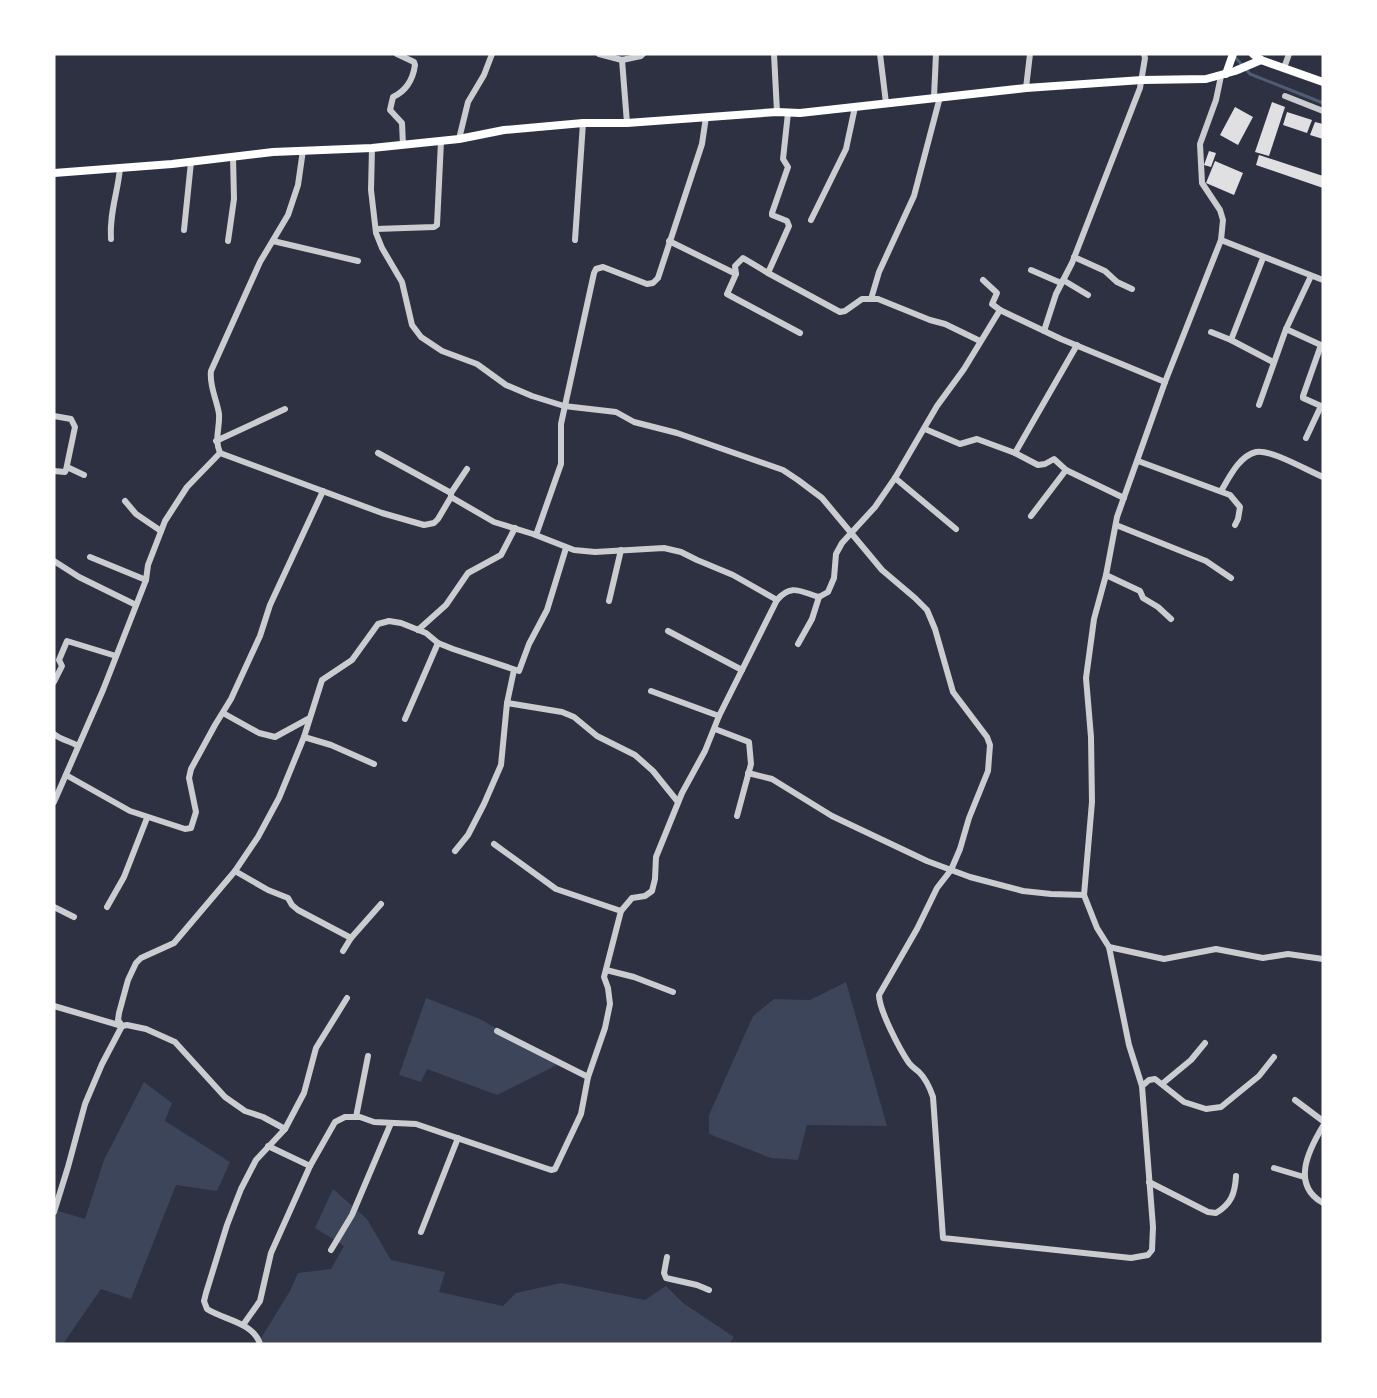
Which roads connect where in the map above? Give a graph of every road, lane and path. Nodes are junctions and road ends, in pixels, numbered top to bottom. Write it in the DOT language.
graph roads {
  1 [pos="397,54"];
  2 [pos="491,54"];
  3 [pos="599,54"];
  4 [pos="643,54"];
  5 [pos="880,54"];
  6 [pos="936,54"];
  7 [pos="1030,54"];
  8 [pos="1144,54"];
  9 [pos="1233,54"];
  10 [pos="1253,54"];
  11 [pos="1289,54"];
  12 [pos="773,57"];
  13 [pos="622,60"];
  14 [pos="1262,60"];
  15 [pos="1232,68"];
  16 [pos="1284,68"];
  17 [pos="1224,75"];
  18 [pos="1142,80"];
  19 [pos="1323,82"];
  20 [pos="1026,88"];
  21 [pos="1285,96"];
  22 [pos="937,97"];
  23 [pos="886,103"];
  24 [pos="855,107"];
  25 [pos="1323,111"];
  26 [pos="777,112"];
  27 [pos="788,113"];
  28 [pos="706,117"];
  29 [pos="583,123"];
  30 [pos="627,123"];
  31 [pos="459,139"];
  32 [pos="441,141"];
  33 [pos="403,145"];
  34 [pos="372,148"];
  35 [pos="303,150"];
  36 [pos="232,157"];
  37 [pos="191,162"];
  38 [pos="120,168"];
  39 [pos="54,173"];
  40 [pos="811,220"];
  41 [pos="376,229"];
  42 [pos="184,230"];
  43 [pos="111,239"];
  44 [pos="575,240"];
  45 [pos="1221,240"];
  46 [pos="228,241"];
  47 [pos="273,241"];
  48 [pos="669,241"];
  49 [pos="1074,257"];
  50 [pos="1263,258"];
  51 [pos="357,261"];
  52 [pos="1031,270"];
  53 [pos="768,273"];
  54 [pos="736,274"];
  55 [pos="1311,276"];
  56 [pos="983,280"];
  57 [pos="1323,280"];
  58 [pos="1062,281"];
  59 [pos="1132,289"];
  60 [pos="1088,295"];
  61 [pos="871,299"];
  62 [pos="1000,310"];
  63 [pos="1286,329"];
  64 [pos="1044,331"];
  65 [pos="1211,332"];
  66 [pos="800,333"];
  67 [pos="1231,340"];
  68 [pos="980,341"];
  69 [pos="1077,345"];
  70 [pos="1322,345"];
  71 [pos="1273,362"];
  72 [pos="1165,382"];
  73 [pos="1259,405"];
  74 [pos="564,406"];
  75 [pos="285,409"];
  76 [pos="54,416"];
  77 [pos="925,429"];
  78 [pos="1306,438"];
  79 [pos="216,441"];
  80 [pos="220,453"];
  81 [pos="378,453"];
  82 [pos="1015,453"];
  83 [pos="1138,461"];
  84 [pos="68,467"];
  85 [pos="467,469"];
  86 [pos="1066,470"];
  87 [pos="54,471"];
  88 [pos="84,475"];
  89 [pos="1323,477"];
  90 [pos="895,478"];
  91 [pos="323,490"];
  92 [pos="1221,491"];
  93 [pos="451,495"];
  94 [pos="1124,498"];
  95 [pos="125,501"];
  96 [pos="1031,516"];
  97 [pos="1116,525"];
  98 [pos="1235,525"];
  99 [pos="514,528"];
  100 [pos="956,529"];
  101 [pos="161,531"];
  102 [pos="850,533"];
  103 [pos="536,535"];
  104 [pos="566,548"];
  105 [pos="621,550"];
  106 [pos="90,557"];
  107 [pos="54,561"];
  108 [pos="1106,575"];
  109 [pos="1231,578"];
  110 [pos="146,580"];
  111 [pos="819,597"];
  112 [pos="777,600"];
  113 [pos="609,601"];
  114 [pos="136,605"];
  115 [pos="1171,620"];
  116 [pos="418,630"];
  117 [pos="668,631"];
  118 [pos="438,643"];
  119 [pos="798,644"];
  120 [pos="116,656"];
  121 [pos="514,670"];
  122 [pos="742,670"];
  123 [pos="54,682"];
  124 [pos="651,691"];
  125 [pos="507,703"];
  126 [pos="223,712"];
  127 [pos="719,716"];
  128 [pos="308,719"];
  129 [pos="405,719"];
  130 [pos="715,729"];
  131 [pos="54,734"];
  132 [pos="304,737"];
  133 [pos="78,746"];
  134 [pos="374,764"];
  135 [pos="748,773"];
  136 [pos="66,775"];
  137 [pos="54,802"];
  138 [pos="678,802"];
  139 [pos="737,816"];
  140 [pos="147,818"];
  141 [pos="494,844"];
  142 [pos="455,850"];
  143 [pos="951,870"];
  144 [pos="235,871"];
  145 [pos="1084,895"];
  146 [pos="381,904"];
  147 [pos="54,907"];
  148 [pos="107,907"];
  149 [pos="621,911"];
  150 [pos="74,916"];
  151 [pos="351,938"];
  152 [pos="1110,947"];
  153 [pos="342,951"];
  154 [pos="1323,959"];
  155 [pos="606,970"];
  156 [pos="673,992"];
  157 [pos="347,998"];
  158 [pos="54,1006"];
  159 [pos="122,1026"];
  160 [pos="498,1031"];
  161 [pos="1205,1043"];
  162 [pos="368,1056"];
  163 [pos="1274,1057"];
  164 [pos="588,1077"];
  165 [pos="1162,1084"];
  166 [pos="1142,1086"];
  167 [pos="1295,1100"];
  168 [pos="356,1117"];
  169 [pos="1323,1121"];
  170 [pos="391,1123"];
  171 [pos="1323,1126"];
  172 [pos="285,1129"];
  173 [pos="458,1138"];
  174 [pos="268,1146"];
  175 [pos="310,1166"];
  176 [pos="1274,1168"];
  177 [pos="1236,1176"];
  178 [pos="1304,1177"];
  179 [pos="1149,1182"];
  180 [pos="1323,1203"];
  181 [pos="54,1212"];
  182 [pos="421,1232"];
  183 [pos="331,1250"];
  184 [pos="667,1257"];
  185 [pos="709,1290"];
  186 [pos="243,1325"];
  187 [pos="260,1344"];
  1 -- 33 [label="street"];
  2 -- 31 [label="street"];
  3 -- 13 [label="street"];
  4 -- 13 [label="street"];
  5 -- 23 [label="street"];
  6 -- 22 [label="street"];
  7 -- 20 [label="street"];
  8 -- 18 [label="street"];
  9 -- 15 [label="main road"];
  10 -- 14 [label="main road"];
  11 -- 16 [label="street"];
  12 -- 26 [label="street"];
  13 -- 30 [label="street"];
  14 -- 15 [label="main road"];
  14 -- 16 [label="main road"];
  15 -- 17 [label="main road"];
  16 -- 19 [label="main road"];
  17 -- 18 [label="main road"];
  17 -- 45 [label="street"];
  18 -- 20 [label="main road"];
  18 -- 49 [label="street"];
  20 -- 22 [label="main road"];
  21 -- 25 [label="street"];
  22 -- 23 [label="main road"];
  22 -- 61 [label="street"];
  23 -- 24 [label="main road"];
  24 -- 27 [label="main road"];
  24 -- 40 [label="street"];
  26 -- 27 [label="main road"];
  26 -- 28 [label="main road"];
  27 -- 53 [label="street"];
  28 -- 30 [label="main road"];
  28 -- 48 [label="street"];
  29 -- 30 [label="main road"];
  29 -- 31 [label="main road"];
  29 -- 44 [label="street"];
  31 -- 32 [label="main road"];
  32 -- 33 [label="main road"];
  32 -- 41 [label="street"];
  33 -- 34 [label="main road"];
  34 -- 35 [label="main road"];
  34 -- 41 [label="street"];
  35 -- 36 [label="main road"];
  35 -- 47 [label="street"];
  36 -- 37 [label="main road"];
  36 -- 46 [label="street"];
  37 -- 38 [label="main road"];
  37 -- 42 [label="street"];
  38 -- 39 [label="main road"];
  38 -- 43 [label="street"];
  41 -- 74 [label="street"];
  45 -- 50 [label="street"];
  45 -- 72 [label="street"];
  47 -- 51 [label="street"];
  47 -- 79 [label="street"];
  48 -- 54 [label="street"];
  48 -- 74 [label="street"];
  49 -- 58 [label="street"];
  49 -- 59 [label="street"];
  50 -- 55 [label="street"];
  50 -- 67 [label="street"];
  52 -- 58 [label="street"];
  53 -- 54 [label="street"];
  53 -- 61 [label="street"];
  54 -- 66 [label="street"];
  55 -- 57 [label="street"];
  55 -- 63 [label="street"];
  56 -- 62 [label="street"];
  58 -- 60 [label="street"];
  58 -- 64 [label="street"];
  61 -- 68 [label="street"];
  62 -- 64 [label="street"];
  62 -- 68 [label="street"];
  63 -- 70 [label="street"];
  63 -- 71 [label="street"];
  64 -- 69 [label="street"];
  65 -- 67 [label="street"];
  67 -- 71 [label="street"];
  68 -- 77 [label="street"];
  69 -- 72 [label="street"];
  69 -- 82 [label="street"];
  70 -- 78 [label="street"];
  71 -- 73 [label="street"];
  72 -- 83 [label="street"];
  74 -- 102 [label="street"];
  74 -- 103 [label="street"];
  75 -- 79 [label="street"];
  76 -- 84 [label="street"];
  77 -- 82 [label="street"];
  77 -- 90 [label="street"];
  79 -- 80 [label="street"];
  80 -- 91 [label="street"];
  80 -- 101 [label="street"];
  81 -- 93 [label="street"];
  82 -- 86 [label="street"];
  83 -- 92 [label="street"];
  83 -- 94 [label="street"];
  84 -- 87 [label="street"];
  84 -- 88 [label="street"];
  85 -- 93 [label="street"];
  86 -- 94 [label="street"];
  86 -- 96 [label="street"];
  89 -- 92 [label="street"];
  90 -- 100 [label="street"];
  90 -- 102 [label="street"];
  91 -- 93 [label="street"];
  91 -- 126 [label="street"];
  92 -- 98 [label="street"];
  93 -- 99 [label="street"];
  94 -- 97 [label="street"];
  95 -- 101 [label="street"];
  97 -- 108 [label="street"];
  97 -- 109 [label="street"];
  99 -- 103 [label="street"];
  99 -- 116 [label="street"];
  101 -- 110 [label="street"];
  102 -- 111 [label="street"];
  102 -- 143 [label="street"];
  103 -- 104 [label="street"];
  104 -- 105 [label="street"];
  104 -- 121 [label="street"];
  105 -- 112 [label="street"];
  105 -- 113 [label="street"];
  106 -- 110 [label="street"];
  107 -- 114 [label="street"];
  108 -- 115 [label="street"];
  108 -- 145 [label="street"];
  110 -- 114 [label="street"];
  111 -- 112 [label="street"];
  111 -- 119 [label="street"];
  112 -- 122 [label="street"];
  114 -- 120 [label="street"];
  116 -- 118 [label="street"];
  116 -- 128 [label="street"];
  117 -- 122 [label="street"];
  118 -- 121 [label="street"];
  118 -- 129 [label="street"];
  120 -- 123 [label="street"];
  120 -- 133 [label="street"];
  121 -- 125 [label="street"];
  122 -- 127 [label="street"];
  124 -- 127 [label="street"];
  125 -- 138 [label="street"];
  125 -- 142 [label="street"];
  126 -- 128 [label="street"];
  126 -- 140 [label="street"];
  127 -- 130 [label="street"];
  128 -- 132 [label="street"];
  130 -- 135 [label="street"];
  130 -- 138 [label="street"];
  131 -- 133 [label="street"];
  132 -- 134 [label="street"];
  132 -- 144 [label="street"];
  133 -- 136 [label="street"];
  135 -- 139 [label="street"];
  135 -- 143 [label="street"];
  136 -- 137 [label="street"];
  136 -- 140 [label="street"];
  138 -- 149 [label="street"];
  140 -- 148 [label="street"];
  141 -- 149 [label="street"];
  143 -- 145 [label="street"];
  143 -- 179 [label="street"];
  144 -- 151 [label="street"];
  144 -- 159 [label="street"];
  145 -- 152 [label="street"];
  146 -- 151 [label="street"];
  147 -- 150 [label="street"];
  149 -- 155 [label="street"];
  151 -- 153 [label="street"];
  152 -- 154 [label="street"];
  152 -- 166 [label="street"];
  155 -- 156 [label="street"];
  155 -- 164 [label="street"];
  157 -- 172 [label="street"];
  158 -- 159 [label="street"];
  159 -- 172 [label="street"];
  159 -- 181 [label="street"];
  160 -- 164 [label="street"];
  161 -- 165 [label="street"];
  162 -- 168 [label="street"];
  163 -- 165 [label="street"];
  164 -- 173 [label="street"];
  165 -- 166 [label="street"];
  166 -- 179 [label="street"];
  167 -- 169 [label="street"];
  168 -- 170 [label="street"];
  168 -- 175 [label="street"];
  170 -- 173 [label="street"];
  170 -- 183 [label="street"];
  171 -- 178 [label="street"];
  172 -- 174 [label="street"];
  173 -- 182 [label="street"];
  174 -- 175 [label="street"];
  174 -- 186 [label="street"];
  175 -- 186 [label="street"];
  176 -- 178 [label="street"];
  177 -- 179 [label="street"];
  178 -- 180 [label="street"];
  184 -- 185 [label="street"];
  186 -- 187 [label="street"];
}
